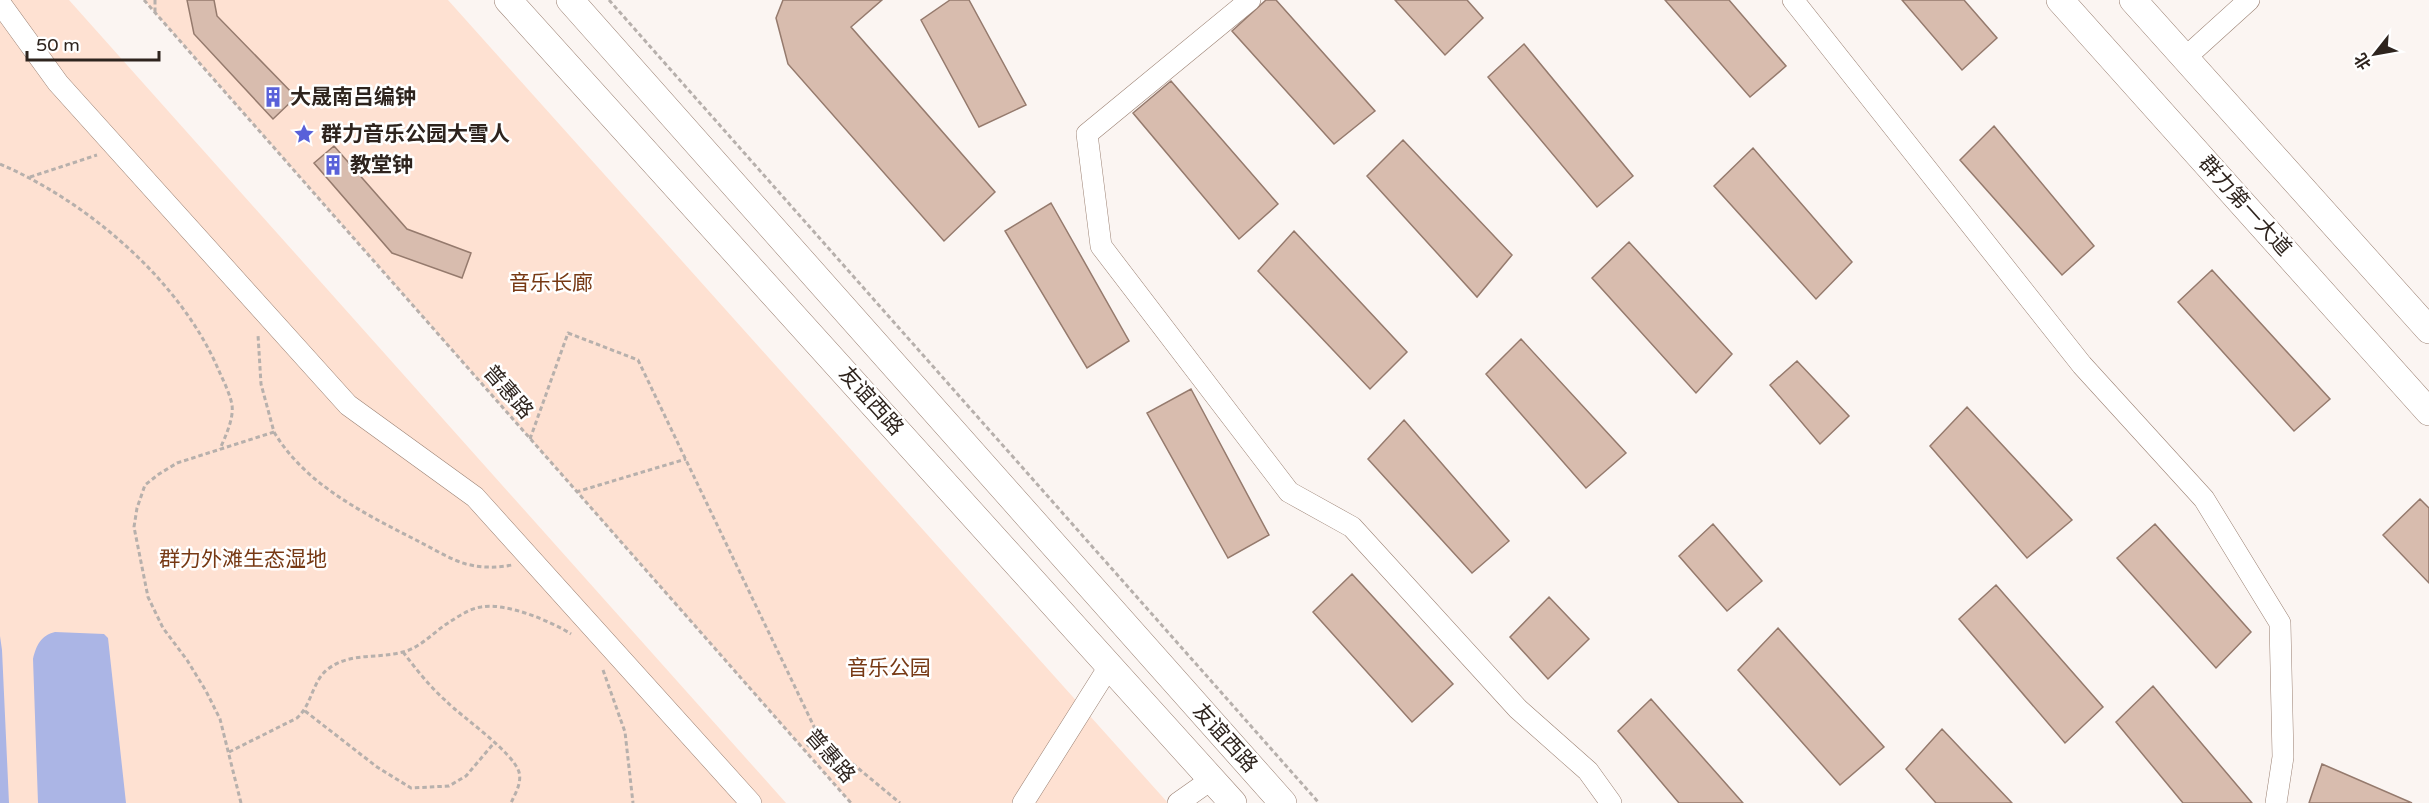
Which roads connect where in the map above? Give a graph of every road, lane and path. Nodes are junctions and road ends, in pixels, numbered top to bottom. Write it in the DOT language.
graph roads {
  1 [pos="144,0"];
  2 [pos="155,0"];
  3 [pos="570,0"];
  4 [pos="609,0"];
  5 [pos="1250,0"];
  6 [pos="1793,0"];
  7 [pos="2060,0"];
  8 [pos="2133,0"];
  9 [pos="2249,0"];
  10 [pos="510,1"];
  11 [pos="0,3"];
  12 [pos="155,12"];
  13 [pos="2185,58"];
  14 [pos="117,149"];
  15 [pos="0,164"];
  16 [pos="30,177"];
  17 [pos="259,306"];
  18 [pos="2429,330"];
  19 [pos="2429,412"];
  20 [pos="274,432"];
  21 [pos="530,439"];
  22 [pos="220,449"];
  23 [pos="686,459"];
  24 [pos="576,492"];
  25 [pos="533,562"];
  26 [pos="572,635"];
  27 [pos="403,652"];
  28 [pos="600,664"];
  29 [pos="1110,665"];
  30 [pos="305,711"];
  31 [pos="818,735"];
  32 [pos="494,743"];
  33 [pos="804,750"];
  34 [pos="229,752"];
  35 [pos="1212,779"];
  36 [pos="242,803"];
  37 [pos="511,803"];
  38 [pos="633,803"];
  39 [pos="751,803"];
  40 [pos="851,803"];
  41 [pos="900,803"];
  42 [pos="1023,803"];
  43 [pos="1178,803"];
  44 [pos="1233,803"];
  45 [pos="1283,803"];
  46 [pos="1319,803"];
  47 [pos="1611,803"];
  48 [pos="2276,803"];
  1 -- 12 [label="path, 普惠路"];
  2 -- 12 [label="path"];
  3 -- 45 [label="main road, 友谊西路"];
  4 -- 46 [label="path"];
  5 -- 47 [label="street"];
  6 -- 48 [label="street"];
  7 -- 19 [label="main road, 群力第一大道"];
  8 -- 13 [label="main road"];
  9 -- 13 [label="street"];
  10 -- 29 [label="main road, 友谊西路"];
  11 -- 14 [label="street"];
  12 -- 21 [label="path, 普惠路"];
  13 -- 18 [label="main road"];
  14 -- 16 [label="path"];
  14 -- 17 [label="street"];
  15 -- 16 [label="path"];
  16 -- 22 [label="path"];
  17 -- 20 [label="path"];
  17 -- 25 [label="street"];
  20 -- 22 [label="path"];
  20 -- 25 [label="path"];
  21 -- 23 [label="path"];
  21 -- 24 [label="path, 普惠路"];
  22 -- 34 [label="path"];
  23 -- 24 [label="path"];
  23 -- 31 [label="path"];
  24 -- 33 [label="path, 普惠路"];
  25 -- 39 [label="street"];
  26 -- 27 [label="path"];
  27 -- 30 [label="path"];
  27 -- 32 [label="path"];
  28 -- 38 [label="path"];
  29 -- 35 [label="main road, 友谊西路"];
  29 -- 42 [label="street"];
  30 -- 32 [label="path"];
  30 -- 34 [label="path"];
  31 -- 33 [label="path"];
  31 -- 41 [label="path"];
  32 -- 37 [label="path"];
  33 -- 40 [label="path, 普惠路"];
  34 -- 36 [label="path"];
  35 -- 43 [label="street"];
  35 -- 44 [label="main road, 友谊西路"];
}
